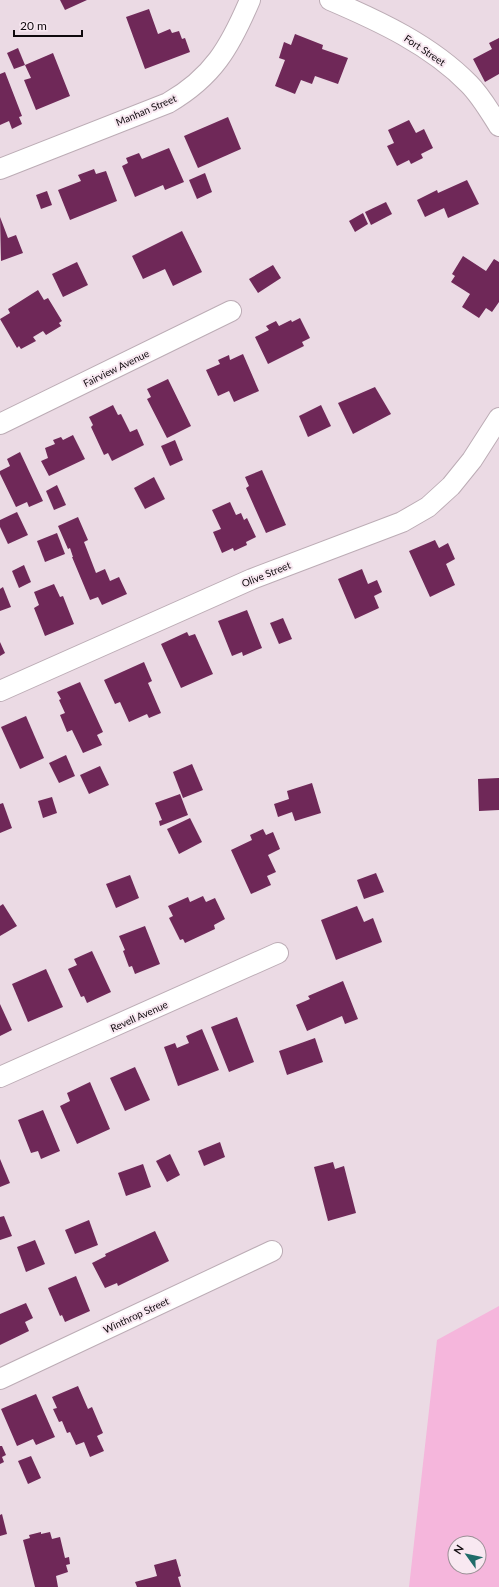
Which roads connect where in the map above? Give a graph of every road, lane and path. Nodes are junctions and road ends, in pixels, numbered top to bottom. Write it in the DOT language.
graph roads {
  1 [pos="250,0"];
  2 [pos="330,0"];
  3 [pos="499,126"];
  4 [pos="0,169"];
  5 [pos="231,311"];
  6 [pos="499,418"];
  7 [pos="0,424"];
  8 [pos="0,691"];
  9 [pos="278,953"];
  10 [pos="0,1077"];
  11 [pos="272,1251"];
  12 [pos="0,1379"];
  1 -- 4 [label="street, Manhan Street"];
  2 -- 3 [label="street, Fort Street"];
  5 -- 7 [label="street, Fairview Avenue"];
  6 -- 8 [label="street, Olive Street"];
  9 -- 10 [label="street, Revell Avenue"];
  11 -- 12 [label="street, Winthrop Street"];
}
